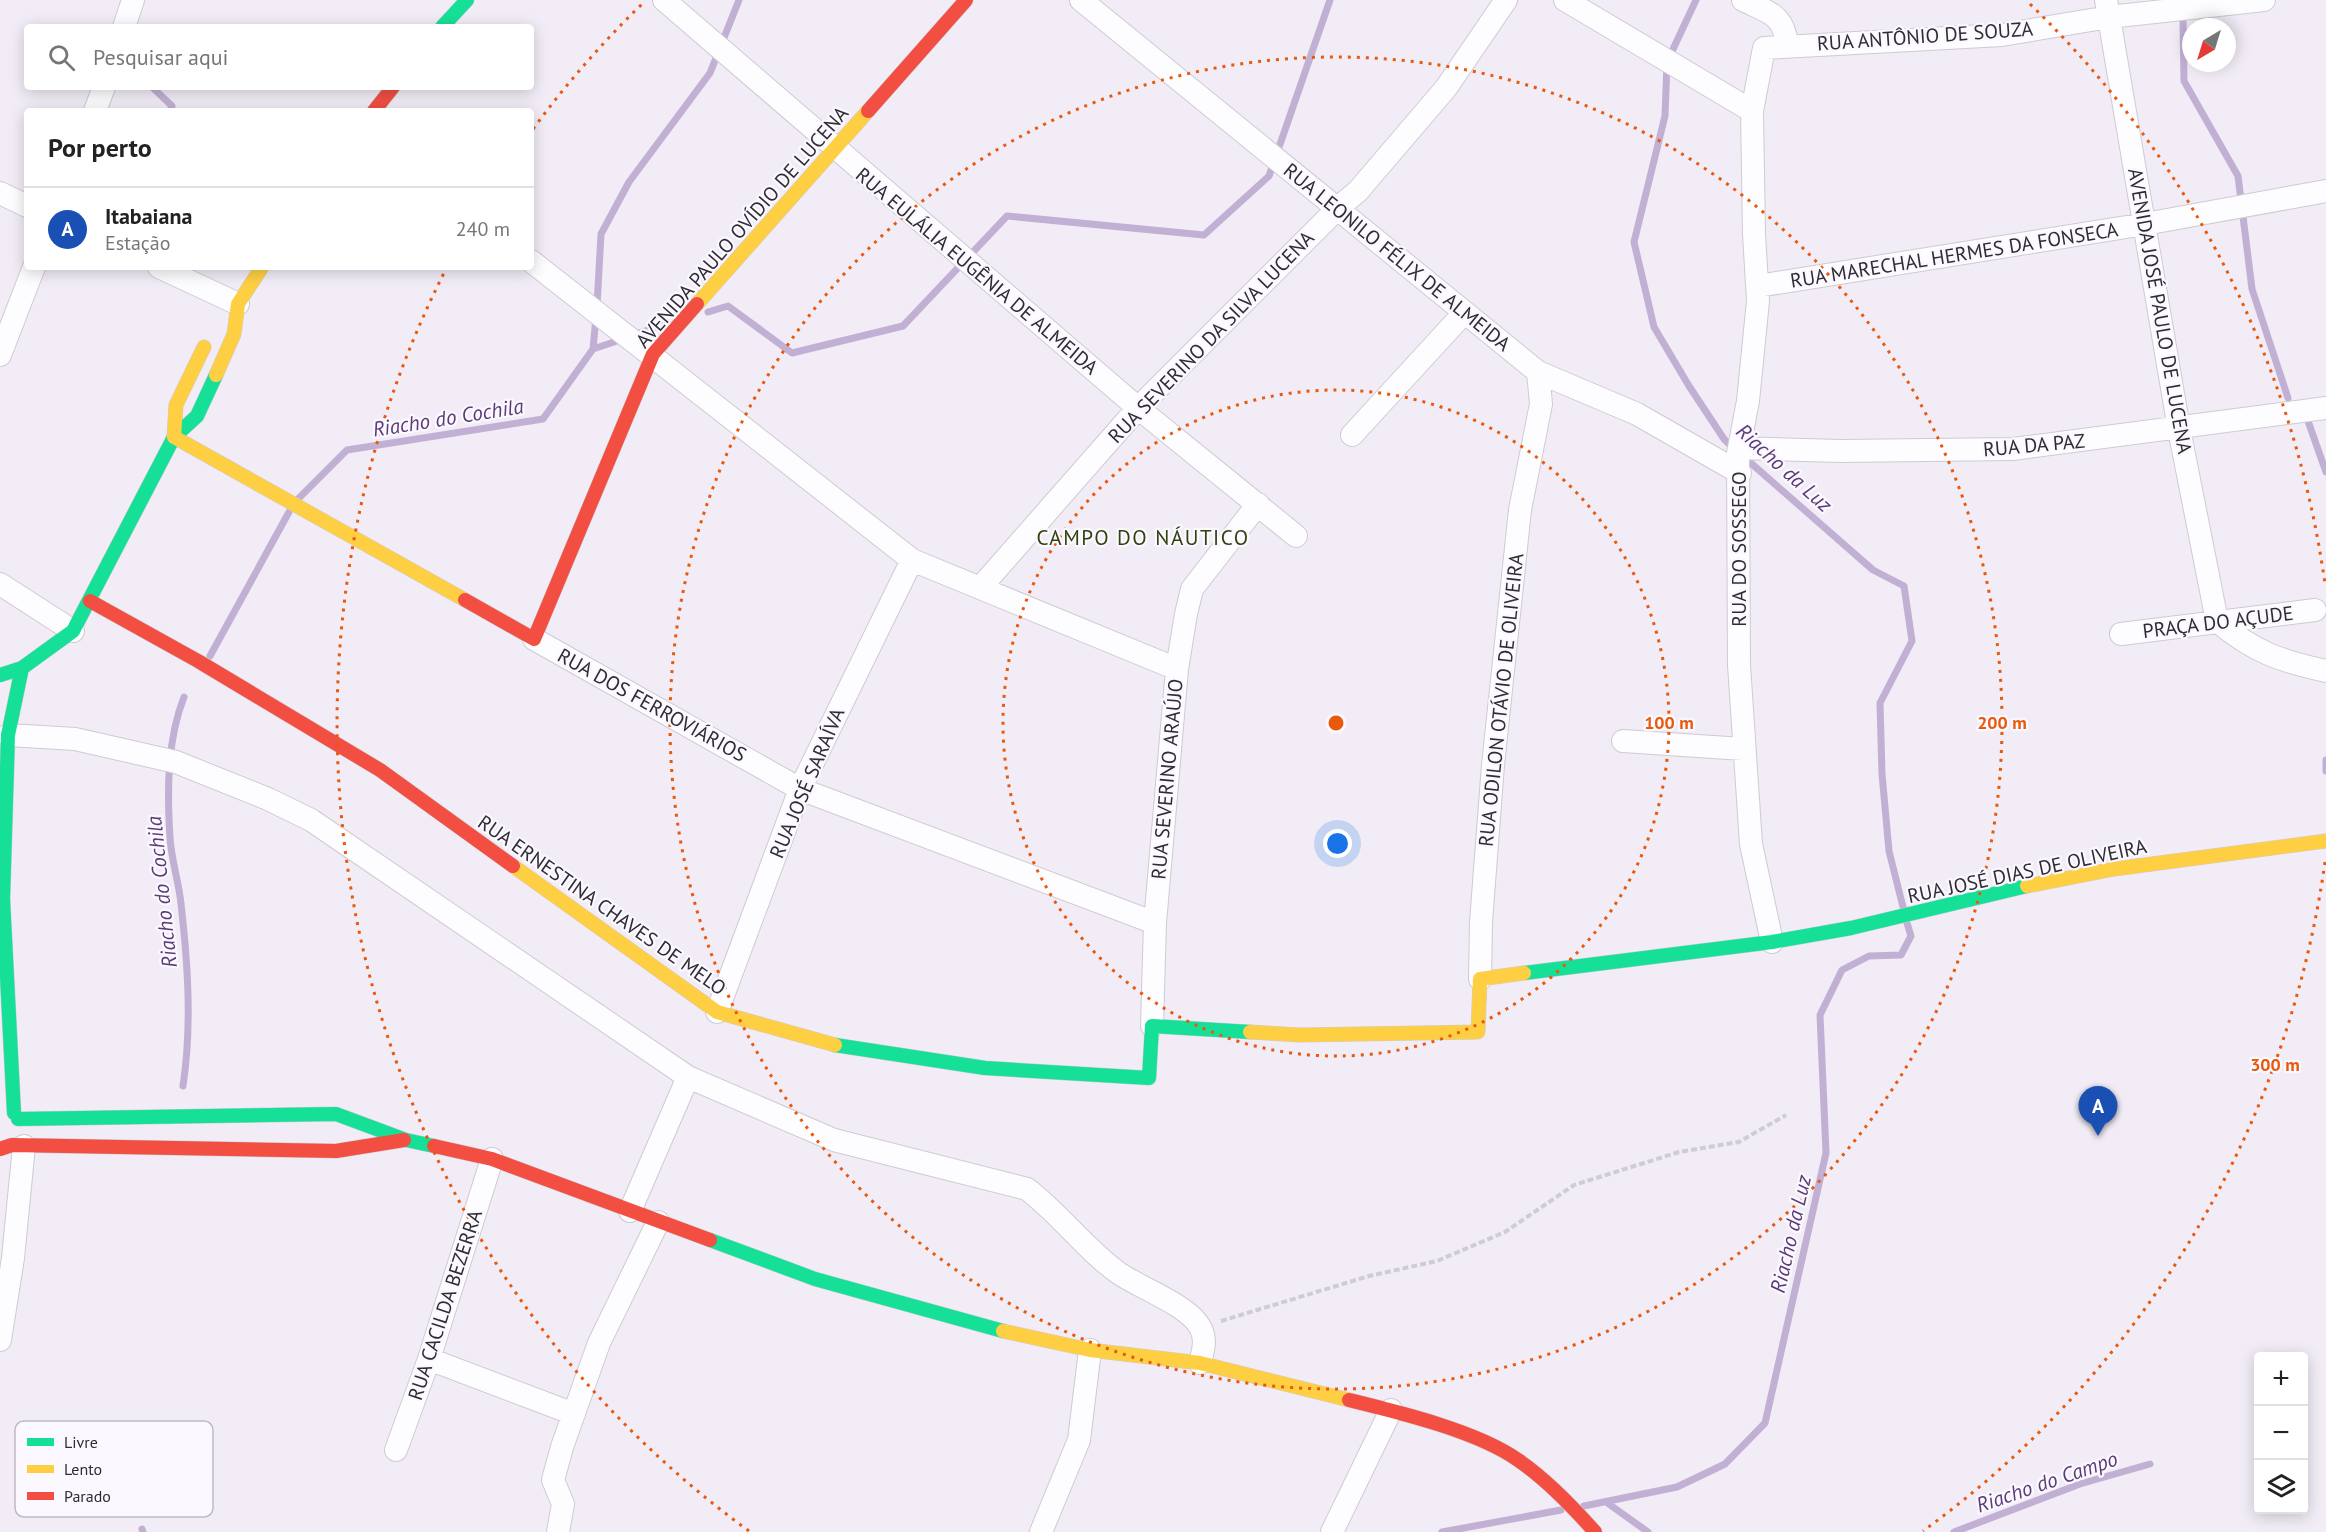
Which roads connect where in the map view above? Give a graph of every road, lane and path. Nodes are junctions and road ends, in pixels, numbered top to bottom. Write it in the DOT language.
graph roads {
  1 [pos="133,0"];
  2 [pos="467,0"];
  3 [pos="664,0"];
  4 [pos="966,0"];
  5 [pos="1081,0"];
  6 [pos="1506,0"];
  7 [pos="1565,0"];
  8 [pos="1743,0"];
  9 [pos="2264,0"];
  10 [pos="2108,8"];
  11 [pos="125,24"];
  12 [pos="445,24"];
  13 [pos="1787,45"];
  14 [pos="1764,48"];
  15 [pos="103,90"];
  16 [pos="391,90"];
  17 [pos="95,108"];
  18 [pos="376,108"];
  19 [pos="1752,111"];
  20 [pos="833,148"];
  21 [pos="2326,191"];
  22 [pos="0,193"];
  23 [pos="24,205"];
  24 [pos="1338,208"];
  25 [pos="2145,224"];
  26 [pos="534,263"];
  27 [pos="33,270"];
  28 [pos="164,270"];
  29 [pos="260,270"];
  30 [pos="1758,286"];
  31 [pos="230,310"];
  32 [pos="1464,313"];
  33 [pos="210,334"];
  34 [pos="653,354"];
  35 [pos="0,355"];
  36 [pos="1538,372"];
  37 [pos="1138,408"];
  38 [pos="2326,408"];
  39 [pos="2179,429"];
  40 [pos="1352,435"];
  41 [pos="174,437"];
  42 [pos="1739,448"];
  43 [pos="1740,472"];
  44 [pos="1258,504"];
  45 [pos="1296,536"];
  46 [pos="912,560"];
  47 [pos="0,584"];
  48 [pos="980,588"];
  49 [pos="90,601"];
  50 [pos="2315,610"];
  51 [pos="2217,621"];
  52 [pos="73,631"];
  53 [pos="2121,634"];
  54 [pos="534,639"];
  55 [pos="22,668"];
  56 [pos="1177,669"];
  57 [pos="2326,671"];
  58 [pos="0,675"];
  59 [pos="8,735"];
  60 [pos="1623,741"];
  61 [pos="1743,749"];
  62 [pos="800,789"];
  63 [pos="2326,841"];
  64 [pos="1,900"];
  65 [pos="1155,923"];
  66 [pos="1772,942"];
  67 [pos="1480,979"];
  68 [pos="717,1012"];
  69 [pos="1152,1026"];
  70 [pos="688,1077"];
  71 [pos="1149,1078"];
  72 [pos="0,1107"];
  73 [pos="1785,1115"];
  74 [pos="16,1116"];
  75 [pos="406,1140"];
  76 [pos="12,1147"];
  77 [pos="492,1159"];
  78 [pos="630,1211"];
  79 [pos="658,1222"];
  80 [pos="1200,1327"];
  81 [pos="0,1341"];
  82 [pos="1090,1350"];
  83 [pos="429,1359"];
  84 [pos="1200,1364"];
  85 [pos="1391,1410"];
  86 [pos="574,1414"];
  87 [pos="396,1450"];
  88 [pos="558,1532"];
  89 [pos="1041,1532"];
  90 [pos="1332,1532"];
  91 [pos="1595,1532"];
  1 -- 11 [label="street"];
  2 -- 12 [label="street"];
  3 -- 20 [label="street, RUA EULÁLIA EUGÊNIA DE ALMEIDA"];
  4 -- 20 [label="street, AVENIDA PAULO OVÍDIO DE LUCENA"];
  5 -- 24 [label="street, RUA LEONILO FÉLIX DE ALMEIDA"];
  6 -- 24 [label="street, RUA SEVERINO DA SILVA LUCENA"];
  7 -- 19 [label="street"];
  8 -- 13 [label="street"];
  9 -- 10 [label="street, RUA ANTÔNIO DE SOUZA"];
  10 -- 13 [label="street, RUA ANTÔNIO DE SOUZA"];
  10 -- 25 [label="street, AVENIDA JOSÉ PAULO DE LUCENA"];
  13 -- 14 [label="street, RUA ANTÔNIO DE SOUZA"];
  14 -- 19 [label="street, RUA DO SOSSEGO"];
  15 -- 17 [label="street"];
  16 -- 18 [label="street"];
  19 -- 30 [label="street, RUA DO SOSSEGO"];
  20 -- 34 [label="street, AVENIDA PAULO OVÍDIO DE LUCENA"];
  20 -- 37 [label="street, RUA EULÁLIA EUGÊNIA DE ALMEIDA"];
  21 -- 25 [label="street, RUA MARECHAL HERMES DA FONSECA"];
  22 -- 23 [label="street"];
  24 -- 32 [label="street, RUA LEONILO FÉLIX DE ALMEIDA"];
  24 -- 37 [label="street, RUA SEVERINO DA SILVA LUCENA"];
  25 -- 30 [label="street, RUA MARECHAL HERMES DA FONSECA"];
  25 -- 39 [label="street, AVENIDA JOSÉ PAULO DE LUCENA"];
  26 -- 34 [label="street"];
  27 -- 35 [label="street"];
  28 -- 31 [label="street"];
  29 -- 31 [label="street"];
  30 -- 42 [label="street, RUA DO SOSSEGO"];
  31 -- 41 [label="street"];
  32 -- 36 [label="street, RUA LEONILO FÉLIX DE ALMEIDA"];
  32 -- 40 [label="street"];
  33 -- 41 [label="street"];
  34 -- 46 [label="street"];
  34 -- 54 [label="street, AVENIDA PAULO OVÍDIO DE LUCENA"];
  36 -- 43 [label="street, RUA LEONILO FÉLIX DE ALMEIDA"];
  36 -- 67 [label="street, RUA ODILON OTÁVIO DE OLIVEIRA"];
  37 -- 44 [label="street, RUA EULÁLIA EUGÊNIA DE ALMEIDA"];
  37 -- 48 [label="street, RUA SEVERINO DA SILVA LUCENA"];
  38 -- 39 [label="street, RUA DA PAZ"];
  39 -- 42 [label="street, RUA DA PAZ"];
  39 -- 51 [label="street, AVENIDA JOSÉ PAULO DE LUCENA"];
  41 -- 49 [label="street"];
  41 -- 54 [label="street, RUA DOS FERROVIÁRIOS"];
  42 -- 43 [label="street, RUA DO SOSSEGO"];
  43 -- 61 [label="street, RUA DO SOSSEGO"];
  44 -- 45 [label="street, RUA EULÁLIA EUGÊNIA DE ALMEIDA"];
  44 -- 56 [label="street, RUA SEVERINO ARAÚJO"];
  46 -- 48 [label="street"];
  46 -- 62 [label="street, RUA JOSÉ SARAÍVA"];
  47 -- 52 [label="street"];
  48 -- 56 [label="street"];
  49 -- 52 [label="street"];
  49 -- 68 [label="street, RUA ERNESTINA CHAVES DE MELO"];
  50 -- 51 [label="street, PRAÇA DO AÇUDE"];
  51 -- 53 [label="street, PRAÇA DO AÇUDE"];
  51 -- 57 [label="street"];
  52 -- 55 [label="street"];
  54 -- 62 [label="street, RUA DOS FERROVIÁRIOS"];
  55 -- 58 [label="street"];
  55 -- 59 [label="street"];
  56 -- 65 [label="street, RUA SEVERINO ARAÚJO"];
  59 -- 64 [label="street"];
  59 -- 70 [label="street"];
  60 -- 61 [label="street"];
  61 -- 66 [label="street, RUA DO SOSSEGO"];
  62 -- 65 [label="street, RUA DOS FERROVIÁRIOS"];
  62 -- 68 [label="street, RUA JOSÉ SARAÍVA"];
  63 -- 66 [label="street, RUA JOSÉ DIAS DE OLIVEIRA"];
  64 -- 74 [label="street"];
  65 -- 69 [label="street, RUA SEVERINO ARAÚJO"];
  66 -- 67 [label="street, RUA JOSÉ DIAS DE OLIVEIRA"];
  67 -- 69 [label="street, RUA ODILON OTÁVIO DE OLIVEIRA"];
  68 -- 71 [label="street, RUA ERNESTINA CHAVES DE MELO"];
  69 -- 71 [label="street, RUA SEVERINO ARAÚJO"];
  70 -- 78 [label="street"];
  70 -- 80 [label="street"];
  72 -- 74 [label="street"];
  73 -- 80 [label="path"];
  74 -- 75 [label="street"];
  74 -- 76 [label="street"];
  75 -- 76 [label="street"];
  75 -- 77 [label="street"];
  76 -- 81 [label="street"];
  77 -- 78 [label="street"];
  77 -- 83 [label="street, RUA CACILDA BEZERRA"];
  78 -- 79 [label="street"];
  79 -- 82 [label="street"];
  79 -- 86 [label="street"];
  80 -- 84 [label="street"];
  82 -- 84 [label="street"];
  82 -- 89 [label="street"];
  83 -- 86 [label="street"];
  83 -- 87 [label="street, RUA CACILDA BEZERRA"];
  84 -- 85 [label="street"];
  85 -- 90 [label="street"];
  85 -- 91 [label="street"];
  86 -- 88 [label="street"];
}
